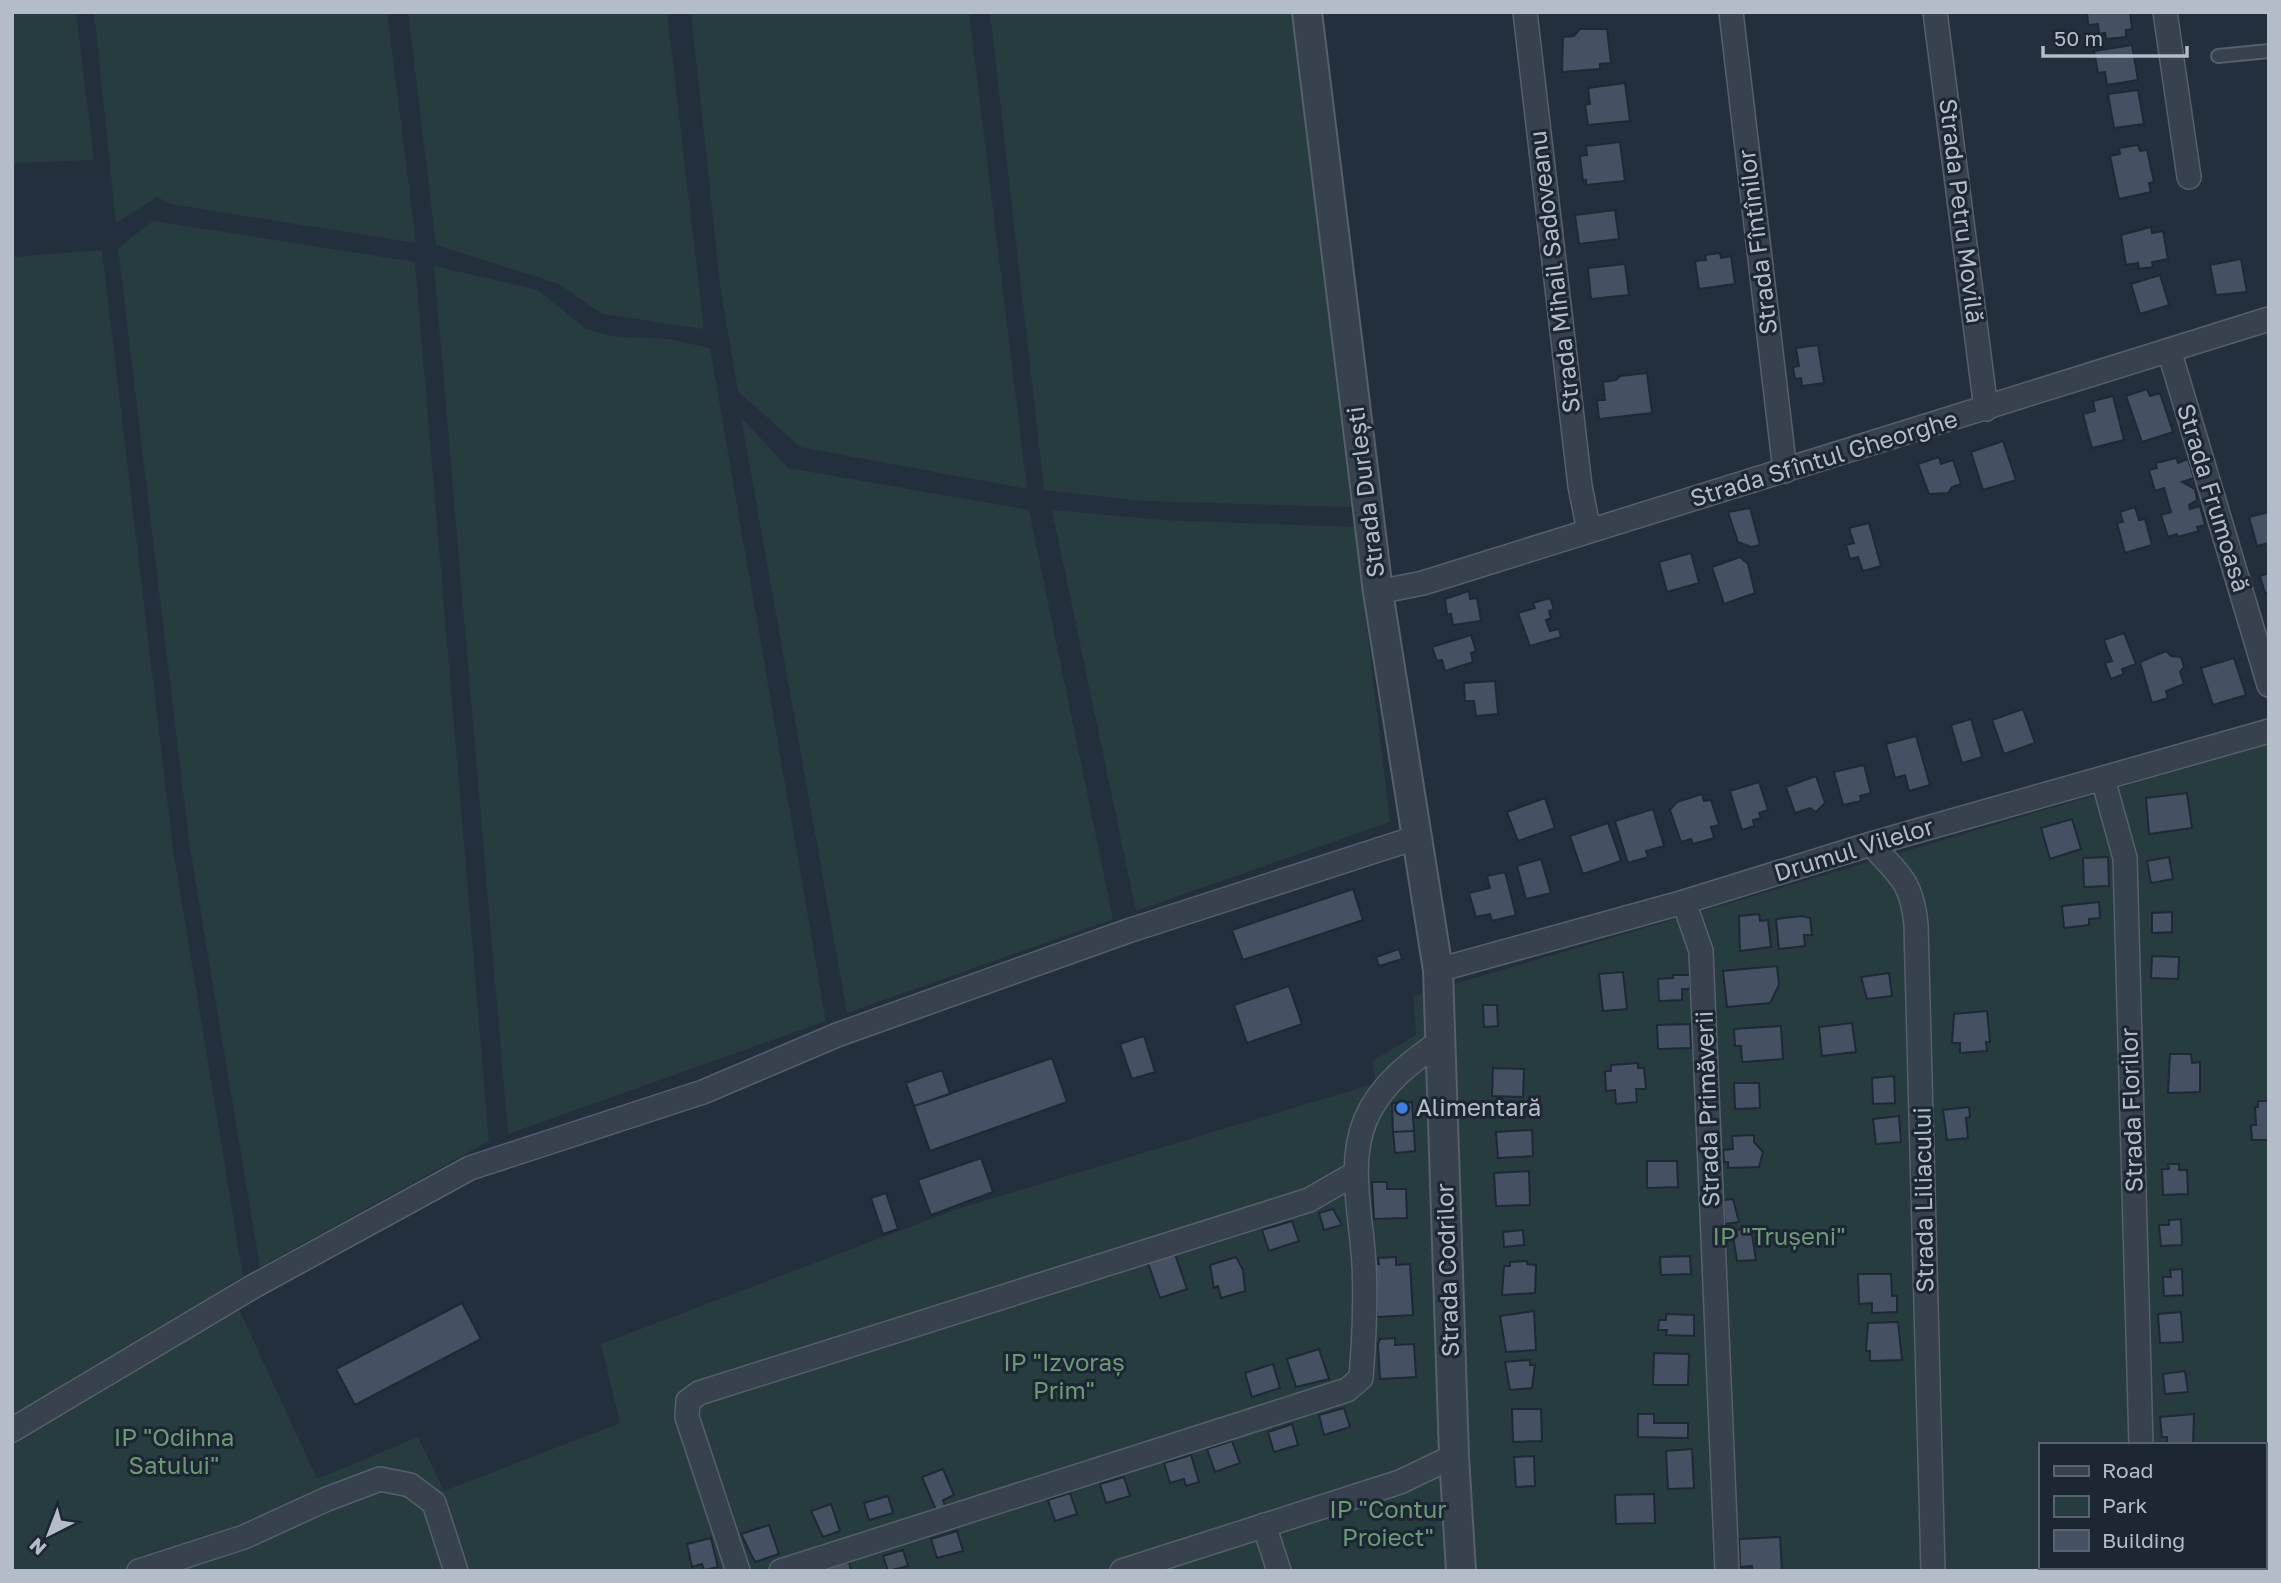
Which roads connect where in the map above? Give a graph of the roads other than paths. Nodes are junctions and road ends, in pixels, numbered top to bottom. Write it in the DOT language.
graph roads {
  1 [pos="1307,12"];
  2 [pos="1525,12"];
  3 [pos="1731,12"];
  4 [pos="1935,12"];
  5 [pos="2165,12"];
  6 [pos="2269,51"];
  7 [pos="2218,56"];
  8 [pos="2189,177"];
  9 [pos="2269,319"];
  10 [pos="2169,350"];
  11 [pos="1986,410"];
  12 [pos="1785,471"];
  13 [pos="1589,531"];
  14 [pos="1378,592"];
  15 [pos="2269,685"];
  16 [pos="2269,731"];
  17 [pos="2103,779"];
  18 [pos="1415,838"];
  19 [pos="1871,844"];
  20 [pos="1684,902"];
  21 [pos="1438,970"];
  22 [pos="1442,1040"];
  23 [pos="1356,1174"];
  24 [pos="12,1430"];
  25 [pos="2141,1443"];
  26 [pos="1454,1456"];
  27 [pos="1264,1525"];
  28 [pos="139,1571"];
  29 [pos="456,1571"];
  30 [pos="738,1571"];
  31 [pos="781,1571"];
  32 [pos="1122,1571"];
  33 [pos="1279,1571"];
  34 [pos="1461,1571"];
  35 [pos="1727,1571"];
  36 [pos="1933,1571"];
  1 -- 14 [label="street, Strada Durlești"];
  2 -- 13 [label="street, Strada Mihail Sadoveanu"];
  3 -- 12 [label="street, Strada Fîntînilor"];
  4 -- 11 [label="street, Strada Petru Movilă"];
  5 -- 8 [label="street"];
  6 -- 7 [label="lane"];
  9 -- 10 [label="street, Strada Sfîntul Gheorghe"];
  10 -- 11 [label="street, Strada Sfîntul Gheorghe"];
  10 -- 15 [label="street, Strada Frumoasă"];
  11 -- 12 [label="street, Strada Sfîntul Gheorghe"];
  12 -- 13 [label="street, Strada Sfîntul Gheorghe"];
  13 -- 14 [label="street, Strada Sfîntul Gheorghe"];
  14 -- 18 [label="street, Strada Durlești"];
  16 -- 17 [label="street, Drumul Vilelor"];
  17 -- 19 [label="street, Drumul Vilelor"];
  17 -- 25 [label="street, Strada Florilor"];
  18 -- 21 [label="street, Strada Durlești"];
  18 -- 24 [label="street"];
  19 -- 20 [label="street, Drumul Vilelor"];
  19 -- 36 [label="street, Strada Liliacului"];
  20 -- 21 [label="street, Drumul Vilelor"];
  20 -- 35 [label="street, Strada Primăverii"];
  21 -- 22 [label="street, Strada Codrilor"];
  22 -- 23 [label="street"];
  22 -- 26 [label="street, Strada Codrilor"];
  23 -- 30 [label="street"];
  23 -- 31 [label="street"];
  26 -- 27 [label="street"];
  26 -- 34 [label="street, Strada Codrilor"];
  27 -- 32 [label="street"];
  27 -- 33 [label="street"];
  28 -- 29 [label="street"];
}
